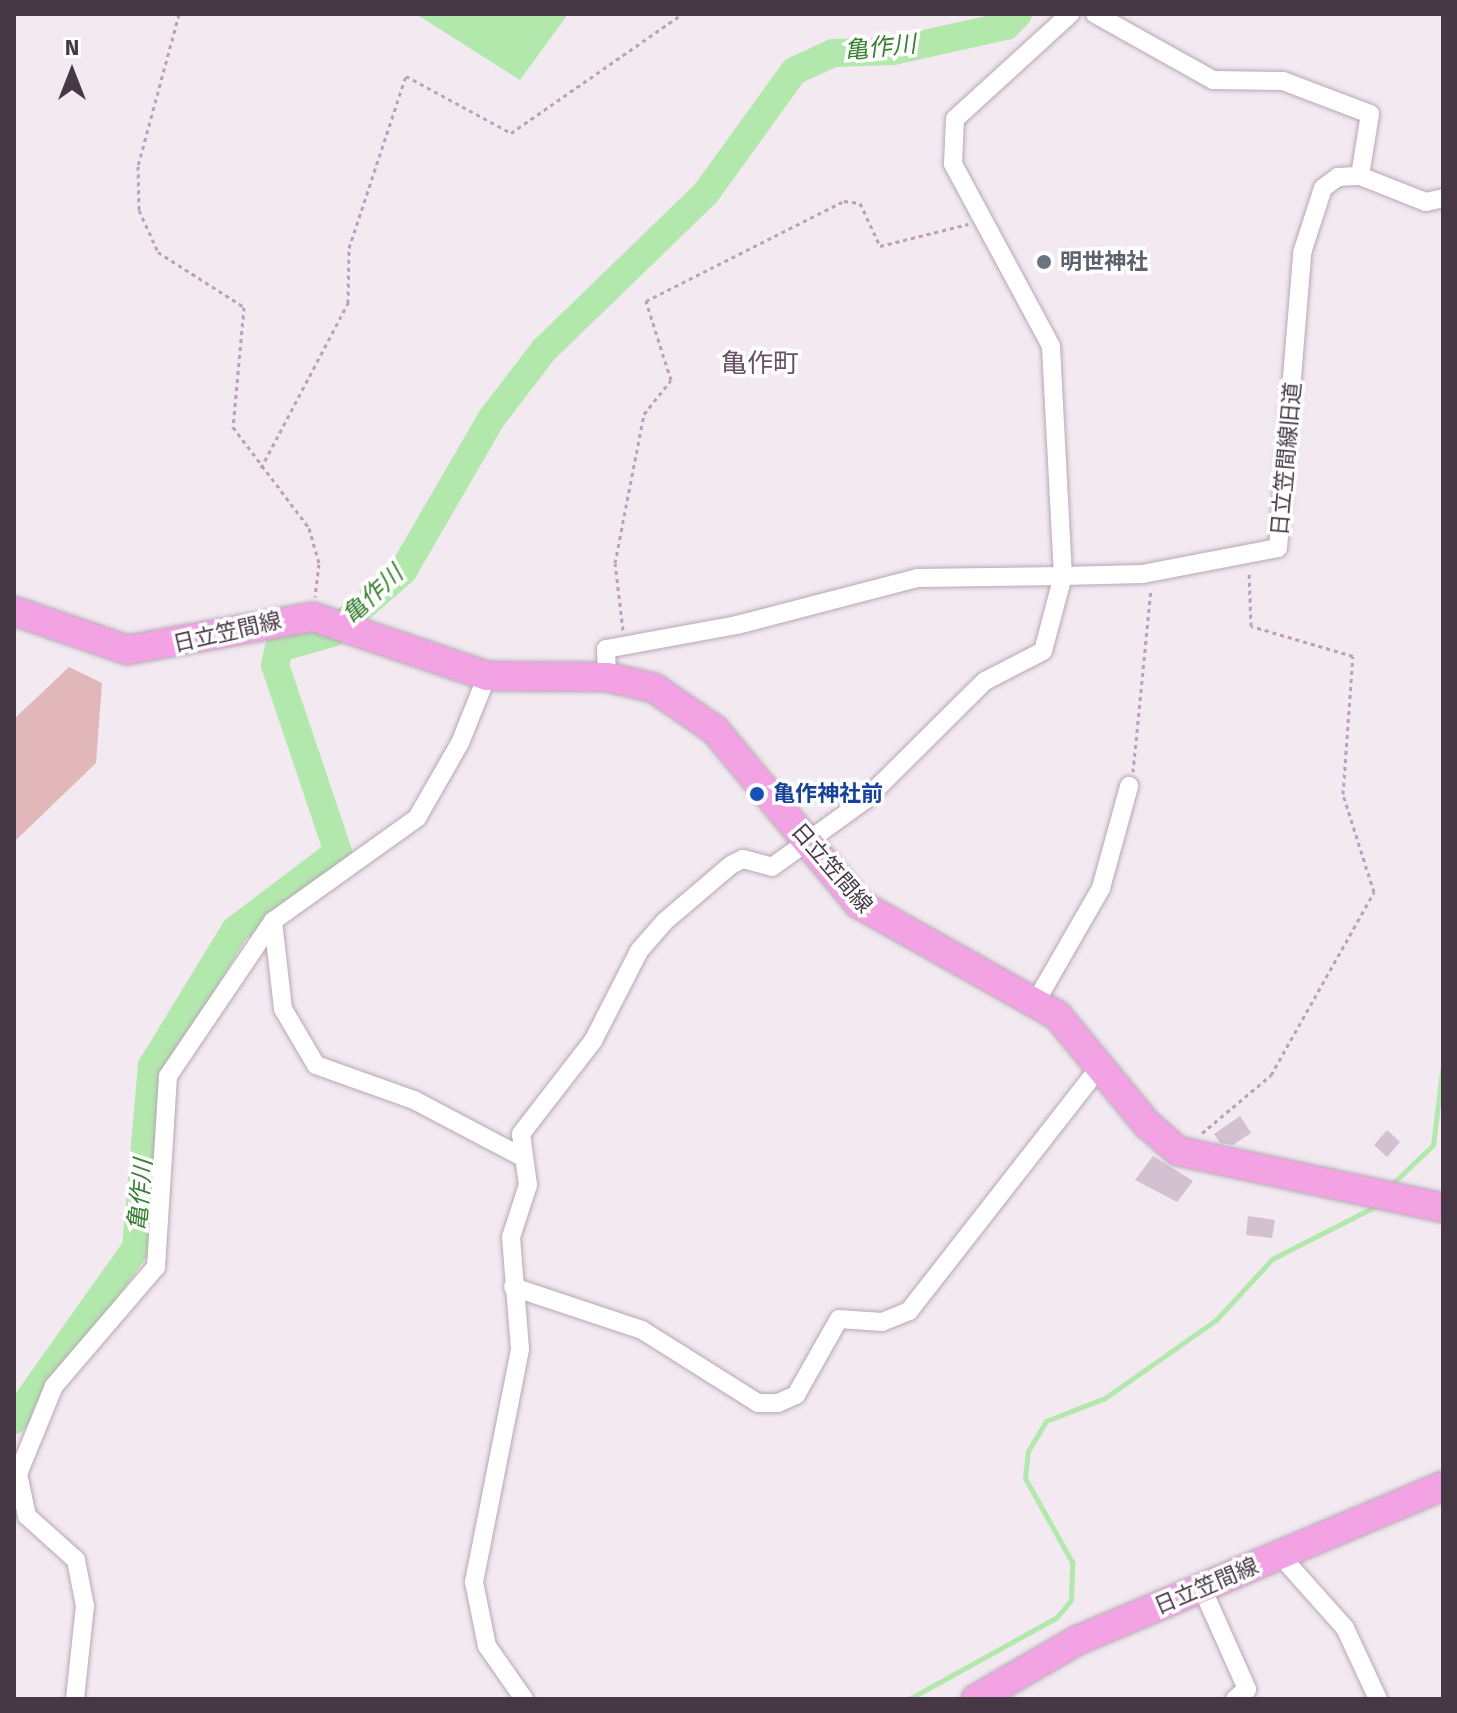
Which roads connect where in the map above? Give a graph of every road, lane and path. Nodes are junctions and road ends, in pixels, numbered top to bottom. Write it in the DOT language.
graph roads {
  1 [pos="179,14"];
  2 [pos="682,14"];
  3 [pos="1070,14"];
  4 [pos="1095,14"];
  5 [pos="1360,176"];
  6 [pos="1443,198"];
  7 [pos="983,220"];
  8 [pos="261,468"];
  9 [pos="1249,556"];
  10 [pos="1152,573"];
  11 [pos="1063,576"];
  12 [pos="14,611"];
  13 [pos="331,620"];
  14 [pos="625,645"];
  15 [pos="487,676"];
  16 [pos="607,677"];
  17 [pos="1129,786"];
  18 [pos="806,840"];
  19 [pos="273,921"];
  20 [pos="1035,1003"];
  21 [pos="1101,1065"];
  22 [pos="1199,1135"];
  23 [pos="522,1157"];
  24 [pos="1443,1208"];
  25 [pos="513,1287"];
  26 [pos="1443,1486"];
  27 [pos="1280,1555"];
  28 [pos="1202,1588"];
  29 [pos="75,1699"];
  30 [pos="524,1699"];
  31 [pos="976,1699"];
  32 [pos="1235,1699"];
  33 [pos="1378,1699"];
  1 -- 8 [label="path"];
  2 -- 8 [label="path"];
  3 -- 7 [label="street"];
  4 -- 5 [label="street"];
  5 -- 6 [label="street"];
  5 -- 9 [label="street, 日立笠間線旧道"];
  7 -- 11 [label="street"];
  7 -- 14 [label="path"];
  8 -- 13 [label="path"];
  9 -- 10 [label="street, 日立笠間線旧道"];
  9 -- 22 [label="path"];
  10 -- 11 [label="street, 日立笠間線旧道"];
  10 -- 17 [label="path"];
  11 -- 14 [label="street, 日立笠間線旧道"];
  11 -- 18 [label="street"];
  12 -- 13 [label="main road, 日立笠間線"];
  13 -- 15 [label="main road, 日立笠間線"];
  14 -- 16 [label="street"];
  15 -- 16 [label="main road, 日立笠間線"];
  15 -- 19 [label="street"];
  16 -- 18 [label="main road, 日立笠間線"];
  17 -- 20 [label="street"];
  18 -- 20 [label="main road, 日立笠間線"];
  18 -- 23 [label="street"];
  19 -- 23 [label="street"];
  19 -- 29 [label="street"];
  20 -- 21 [label="main road, 日立笠間線"];
  21 -- 24 [label="main road, 日立笠間線"];
  21 -- 25 [label="street"];
  23 -- 25 [label="street"];
  25 -- 30 [label="street"];
  26 -- 27 [label="main road, 日立笠間線"];
  27 -- 28 [label="main road, 日立笠間線"];
  27 -- 33 [label="street"];
  28 -- 31 [label="main road, 日立笠間線"];
  28 -- 32 [label="street"];
}
